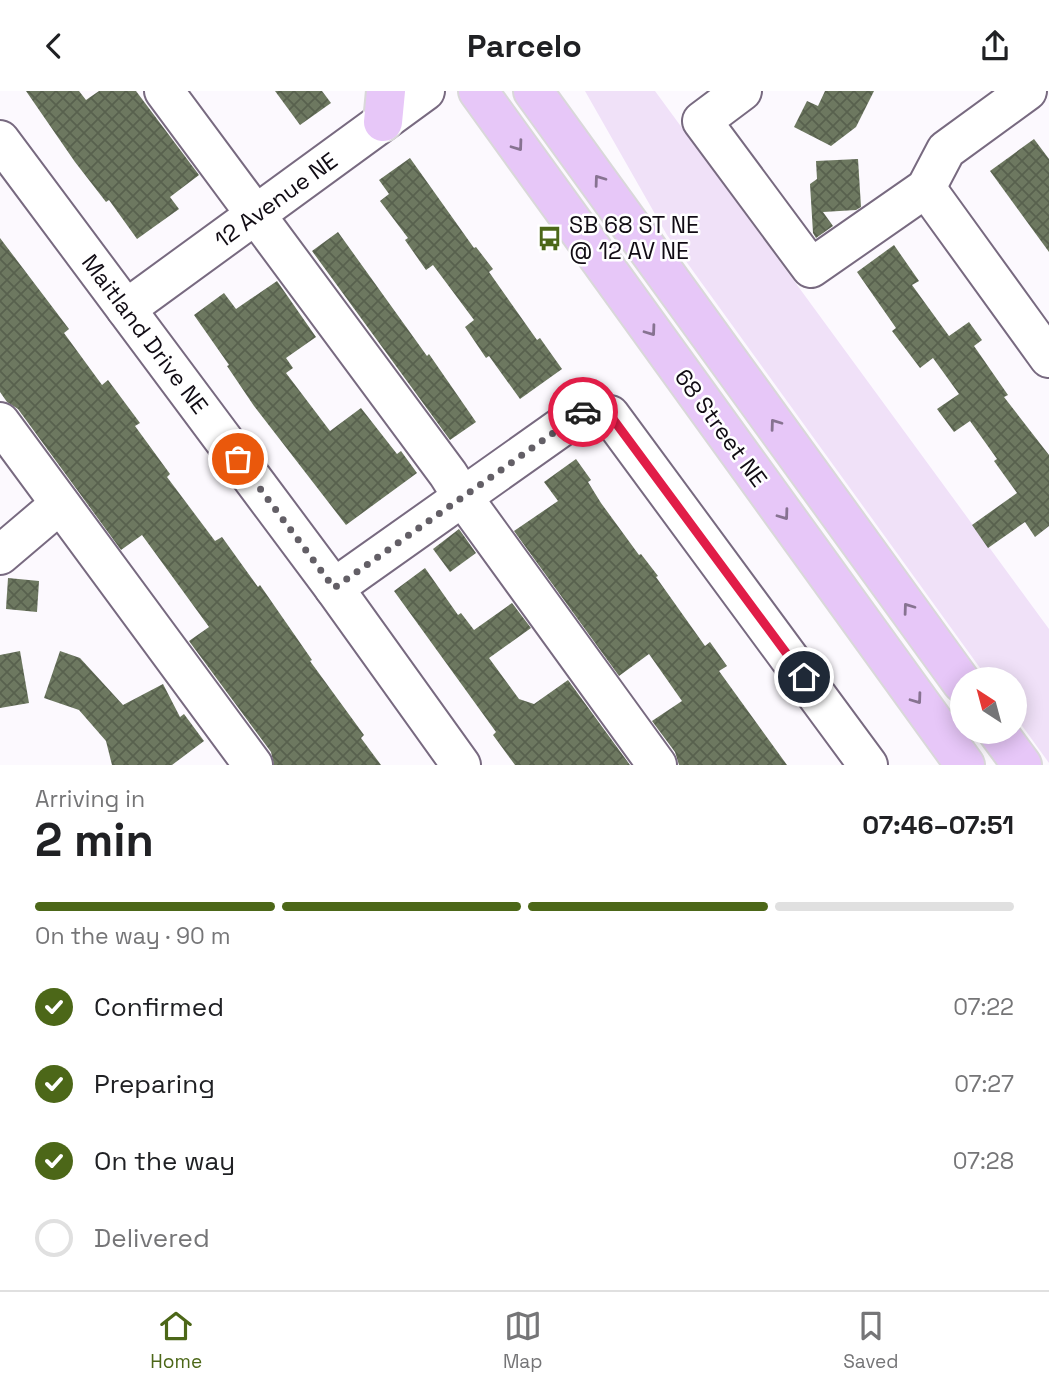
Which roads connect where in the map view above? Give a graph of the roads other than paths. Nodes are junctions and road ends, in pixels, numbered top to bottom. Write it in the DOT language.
graph roads {
  1 [pos="164,91"];
  2 [pos="425,91"];
  3 [pos="478,91"];
  4 [pos="533,91"];
  5 [pos="563,91"];
  6 [pos="742,91"];
  7 [pos="1027,91"];
  8 [pos="385,106"];
  9 [pos="0,140"];
  10 [pos="570,140"];
  11 [pos="926,188"];
  12 [pos="255,215"];
  13 [pos="127,309"];
  14 [pos="1049,358"];
  15 [pos="0,422"];
  16 [pos="462,496"];
  17 [pos="61,505"];
  18 [pos="0,555"];
  19 [pos="334,588"];
  20 [pos="950,667"];
  21 [pos="1006,744"];
  22 [pos="253,765"];
  23 [pos="461,765"];
  24 [pos="657,765"];
  25 [pos="868,765"];
  26 [pos="965,765"];
  27 [pos="1021,765"];
  1 -- 12 [label="street"];
  2 -- 8 [label="street, 12 Avenue NE"];
  3 -- 26 [label="main road, 68 Street NE, one-way"];
  4 -- 10 [label="main road, 68 Street NE"];
  5 -- 10 [label="main road"];
  6 -- 11 [label="street"];
  7 -- 11 [label="street"];
  8 -- 12 [label="street, 12 Avenue NE"];
  9 -- 13 [label="street, Maitland Drive NE"];
  20 -- 10 [label="main road, 68 Street NE, one-way"];
  11 -- 14 [label="street"];
  12 -- 13 [label="street, 12 Avenue NE"];
  12 -- 16 [label="street"];
  13 -- 19 [label="street, Maitland Drive NE"];
  15 -- 17 [label="street"];
  16 -- 19 [label="street"];
  16 -- 24 [label="street"];
  16 -- 25 [label="street"];
  17 -- 18 [label="street"];
  17 -- 22 [label="street"];
  19 -- 23 [label="street, Maitland Drive NE"];
  21 -- 27 [label="main road"];
}
